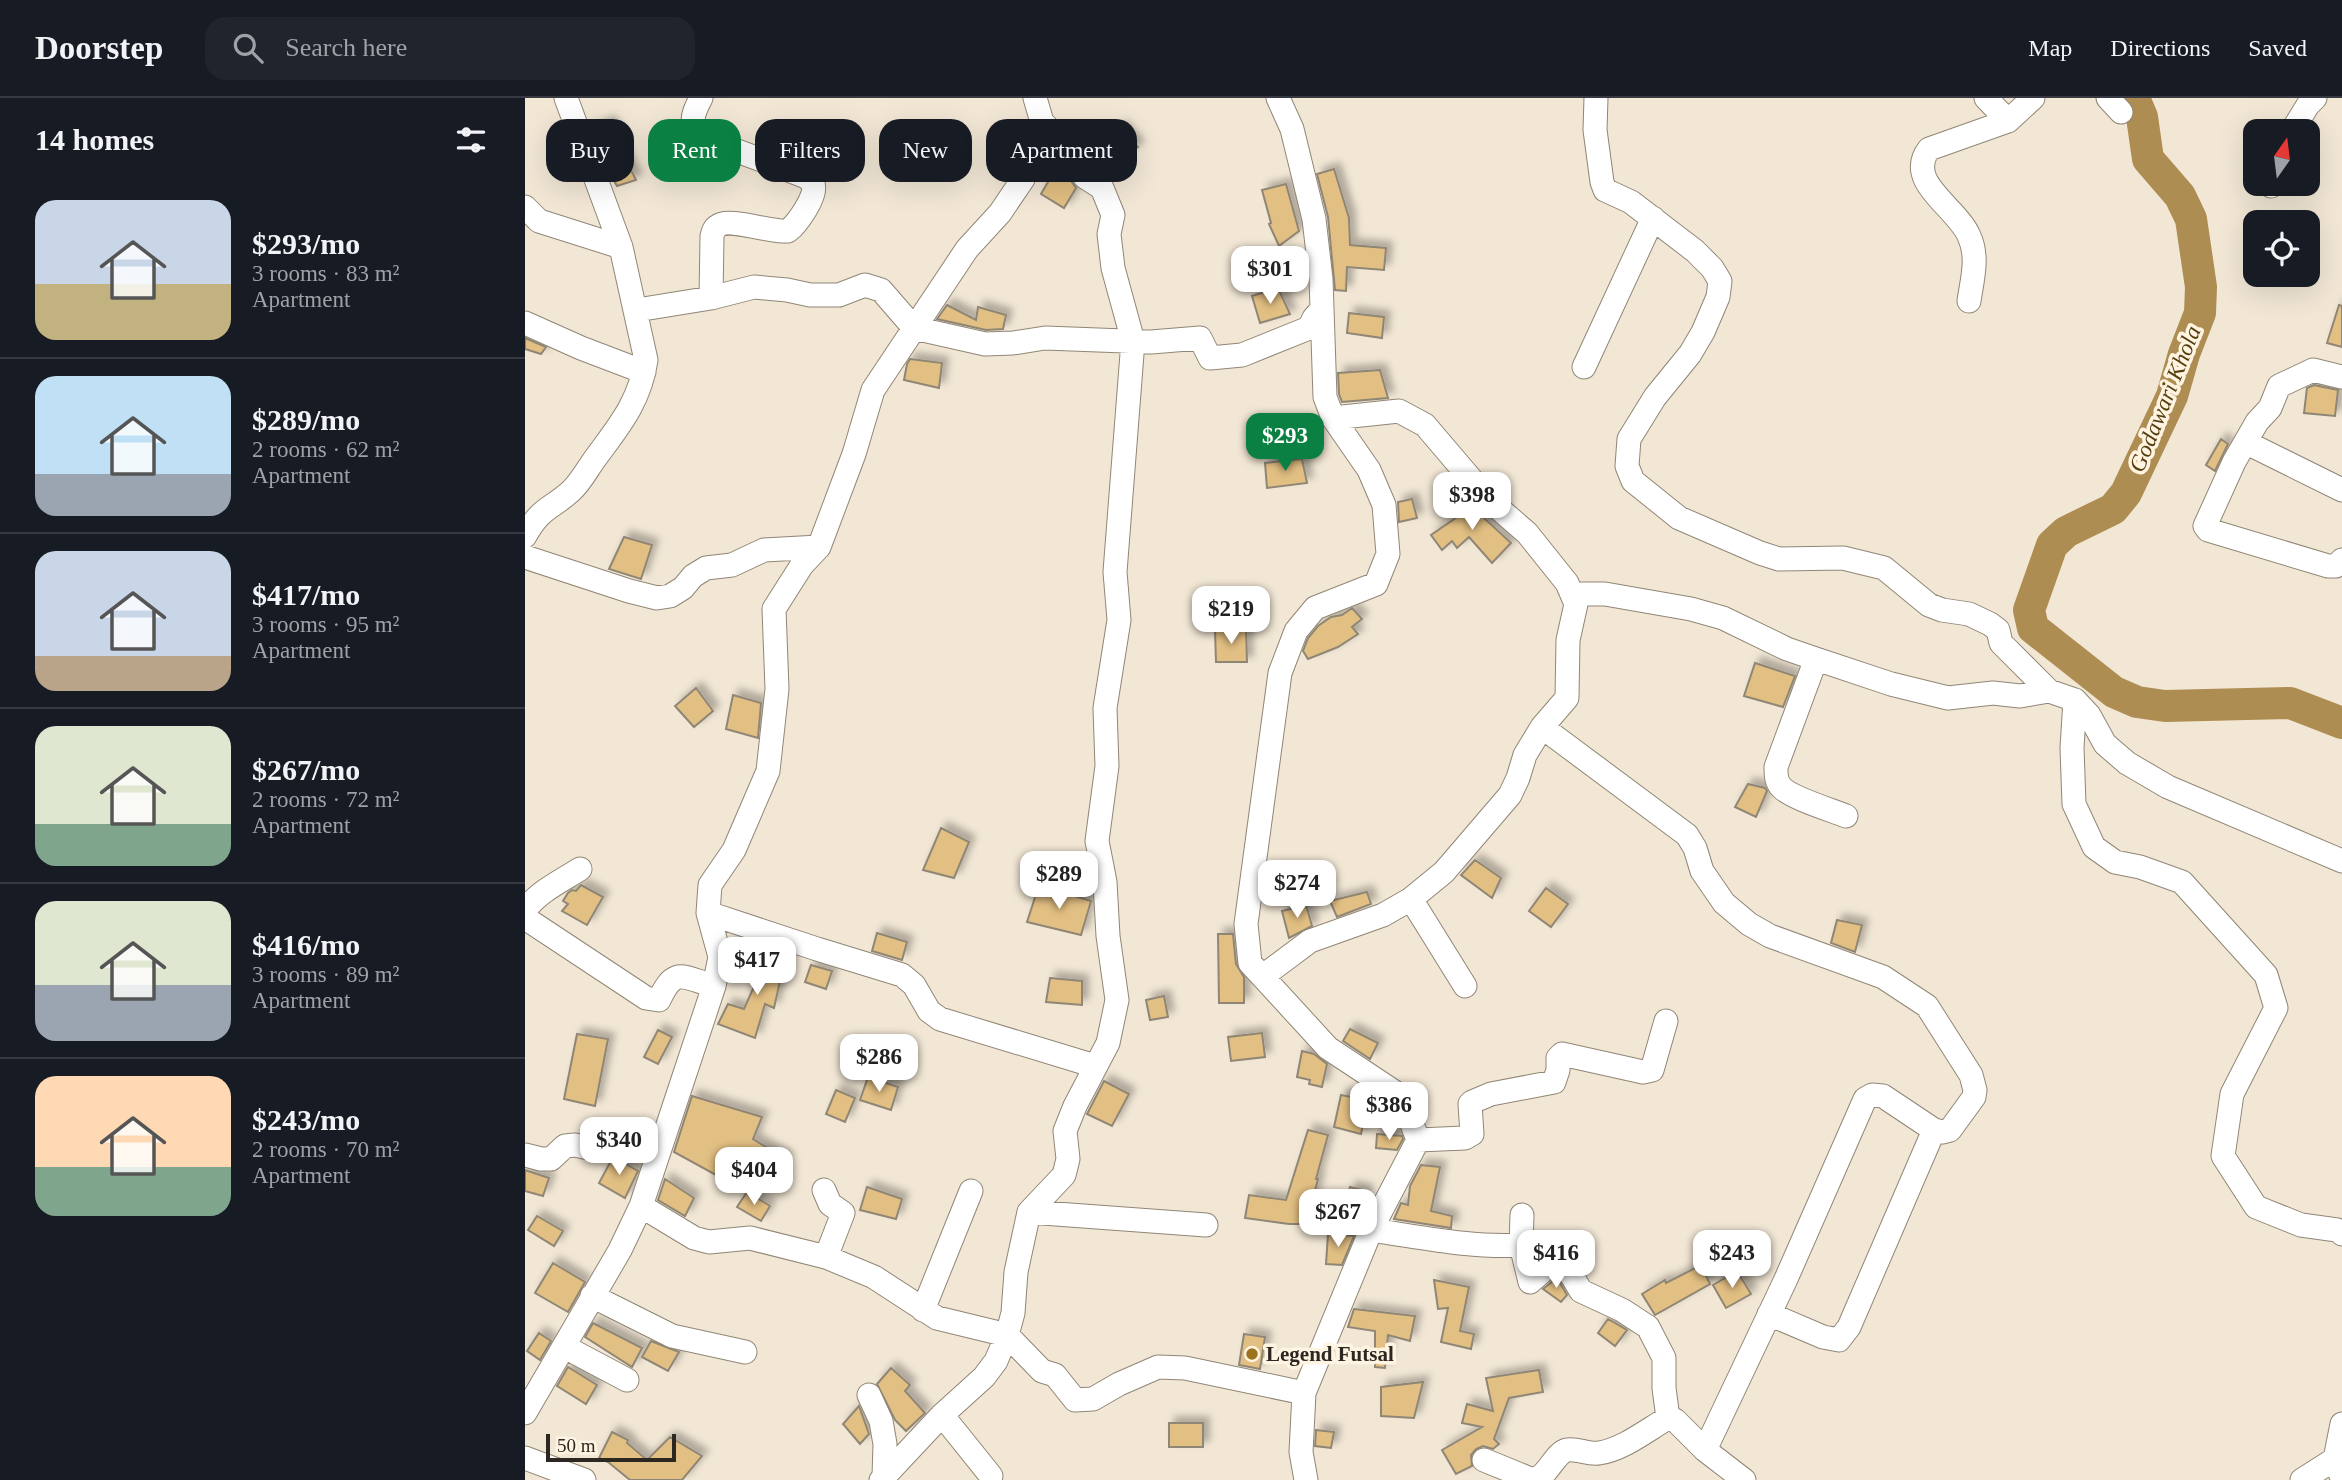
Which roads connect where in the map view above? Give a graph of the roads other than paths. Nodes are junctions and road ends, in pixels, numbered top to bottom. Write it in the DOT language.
graph roads {
  1 [pos="566,98"];
  2 [pos="701,98"];
  3 [pos="1278,98"];
  4 [pos="1596,98"];
  5 [pos="1986,98"];
  6 [pos="2033,98"];
  7 [pos="2315,98"];
  8 [pos="1040,106"];
  9 [pos="2299,119"];
  10 [pos="2008,121"];
  11 [pos="525,207"];
  12 [pos="1653,218"];
  13 [pos="621,247"];
  14 [pos="711,298"];
  15 [pos="1969,301"];
  16 [pos="637,310"];
  17 [pos="1321,310"];
  18 [pos="525,323"];
  19 [pos="914,328"];
  20 [pos="1133,341"];
  21 [pos="1584,367"];
  22 [pos="644,372"];
  23 [pos="2342,377"];
  24 [pos="1333,418"];
  25 [pos="2247,443"];
  26 [pos="2342,490"];
  27 [pos="525,536"];
  28 [pos="819,547"];
  29 [pos="525,557"];
  30 [pos="2342,561"];
  31 [pos="1572,594"];
  32 [pos="1816,659"];
  33 [pos="2049,691"];
  34 [pos="2075,700"];
  35 [pos="1542,727"];
  36 [pos="1846,816"];
  37 [pos="2342,861"];
  38 [pos="580,869"];
  39 [pos="1411,900"];
  40 [pos="525,910"];
  41 [pos="708,913"];
  42 [pos="525,918"];
  43 [pos="1263,976"];
  44 [pos="714,986"];
  45 [pos="1465,986"];
  46 [pos="1666,1021"];
  47 [pos="1095,1066"];
  48 [pos="1934,1130"];
  49 [pos="1417,1140"];
  50 [pos="593,1149"];
  51 [pos="525,1155"];
  52 [pos="824,1190"];
  53 [pos="971,1191"];
  54 [pos="641,1206"];
  55 [pos="1028,1212"];
  56 [pos="1522,1215"];
  57 [pos="1206,1225"];
  58 [pos="1371,1230"];
  59 [pos="2342,1234"];
  60 [pos="1521,1245"];
  61 [pos="826,1257"];
  62 [pos="593,1296"];
  63 [pos="923,1310"];
  64 [pos="1769,1314"];
  65 [pos="1007,1335"];
  66 [pos="565,1347"];
  67 [pos="745,1352"];
  68 [pos="627,1380"];
  69 [pos="1304,1393"];
  70 [pos="869,1395"];
  71 [pos="525,1413"];
  72 [pos="942,1415"];
  73 [pos="1668,1418"];
  74 [pos="2342,1424"];
  75 [pos="1705,1450"];
  76 [pos="525,1458"];
  77 [pos="1484,1460"];
  78 [pos="2340,1468"];
  79 [pos="893,1475"];
  80 [pos="991,1476"];
  81 [pos="584,1480"];
  82 [pos="1306,1480"];
  83 [pos="1534,1480"];
  84 [pos="1744,1480"];
  85 [pos="2302,1480"];
  1 -- 13 [label="street"];
  2 -- 14 [label="street"];
  3 -- 17 [label="street"];
  4 -- 12 [label="street"];
  5 -- 10 [label="street"];
  6 -- 10 [label="street"];
  7 -- 9 [label="street"];
  8 -- 19 [label="street"];
  8 -- 20 [label="street"];
  10 -- 15 [label="street"];
  11 -- 13 [label="street"];
  12 -- 21 [label="street"];
  12 -- 33 [label="street"];
  13 -- 16 [label="street"];
  14 -- 16 [label="street"];
  14 -- 19 [label="street"];
  16 -- 22 [label="street"];
  17 -- 20 [label="street"];
  17 -- 24 [label="street"];
  18 -- 22 [label="street"];
  19 -- 20 [label="street"];
  19 -- 28 [label="street"];
  20 -- 47 [label="street"];
  22 -- 27 [label="street"];
  23 -- 25 [label="street"];
  24 -- 31 [label="street"];
  24 -- 43 [label="street"];
  25 -- 26 [label="street"];
  25 -- 30 [label="street"];
  28 -- 29 [label="street"];
  28 -- 41 [label="street"];
  31 -- 32 [label="street"];
  31 -- 35 [label="street"];
  32 -- 33 [label="street"];
  32 -- 36 [label="street"];
  33 -- 34 [label="street"];
  34 -- 37 [label="street"];
  34 -- 59 [label="street"];
  35 -- 39 [label="street"];
  35 -- 48 [label="street"];
  38 -- 40 [label="street"];
  39 -- 43 [label="street"];
  39 -- 45 [label="street"];
  41 -- 44 [label="street"];
  41 -- 47 [label="street"];
  42 -- 44 [label="street"];
  43 -- 49 [label="street"];
  44 -- 54 [label="street"];
  46 -- 49 [label="street"];
  47 -- 55 [label="street"];
  48 -- 64 [label="street"];
  48 -- 64 [label="street"];
  49 -- 58 [label="street"];
  50 -- 51 [label="street"];
  52 -- 61 [label="street"];
  53 -- 63 [label="street"];
  54 -- 61 [label="street"];
  54 -- 62 [label="street"];
  55 -- 57 [label="street"];
  55 -- 65 [label="street"];
  56 -- 60 [label="street"];
  58 -- 60 [label="street"];
  58 -- 69 [label="street"];
  60 -- 73 [label="street"];
  61 -- 63 [label="street"];
  62 -- 66 [label="street"];
  62 -- 67 [label="street"];
  63 -- 65 [label="street"];
  64 -- 75 [label="street"];
  65 -- 69 [label="street"];
  65 -- 72 [label="street"];
  66 -- 68 [label="street"];
  66 -- 71 [label="street"];
  69 -- 82 [label="street"];
  70 -- 79 [label="street"];
  72 -- 79 [label="street"];
  72 -- 80 [label="street"];
  73 -- 75 [label="street"];
  73 -- 83 [label="street"];
  74 -- 78 [label="street"];
  75 -- 84 [label="street"];
  76 -- 81 [label="street"];
  77 -- 83 [label="street"];
  78 -- 85 [label="street"];
}
